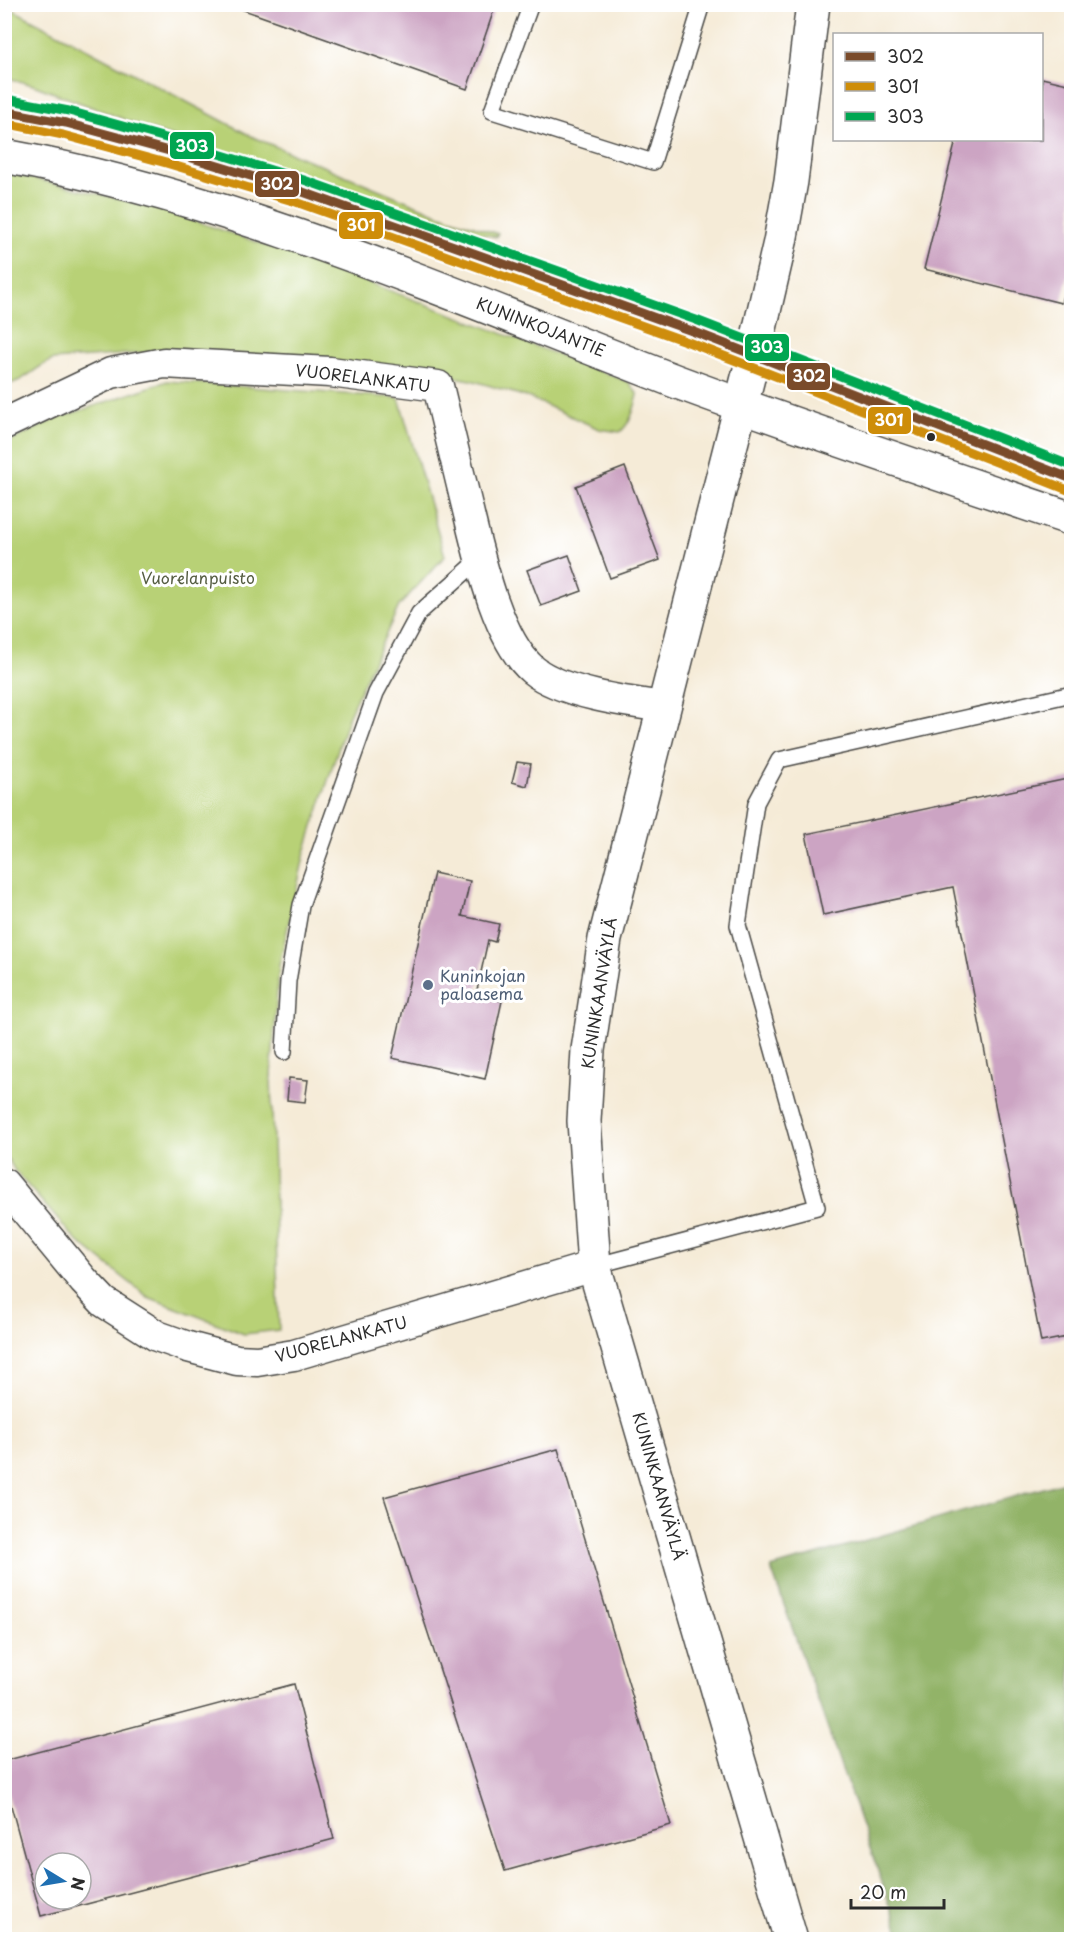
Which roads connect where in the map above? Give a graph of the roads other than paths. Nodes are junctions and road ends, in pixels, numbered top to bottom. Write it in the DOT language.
graph roads {
  1 [pos="531,4"];
  2 [pos="702,4"];
  3 [pos="813,4"];
  4 [pos="4,111"];
  5 [pos="4,156"];
  6 [pos="754,354"];
  7 [pos="741,405"];
  8 [pos="4,424"];
  9 [pos="1071,478"];
  10 [pos="1071,519"];
  11 [pos="480,559"];
  12 [pos="1071,694"];
  13 [pos="664,707"];
  14 [pos="284,1052"];
  15 [pos="4,1184"];
  16 [pos="594,1266"];
  17 [pos="791,1940"];
  1 -- 2 [label="lane"];
  3 -- 6 [label="main road, KUNINKAANVÄYLÄ"];
  4 -- 6 [label="main road"];
  5 -- 7 [label="main road, KUNINKOJANTIE"];
  6 -- 7 [label="main road, KUNINKAANVÄYLÄ"];
  6 -- 9 [label="main road"];
  7 -- 10 [label="main road, KUNINKOJANTIE"];
  7 -- 13 [label="main road, KUNINKAANVÄYLÄ"];
  8 -- 11 [label="street, VUORELANKATU"];
  11 -- 13 [label="street, VUORELANKATU"];
  11 -- 14 [label="lane"];
  12 -- 16 [label="lane"];
  13 -- 16 [label="main road, KUNINKAANVÄYLÄ"];
  15 -- 16 [label="street, VUORELANKATU"];
  16 -- 17 [label="main road, KUNINKAANVÄYLÄ"];
}
